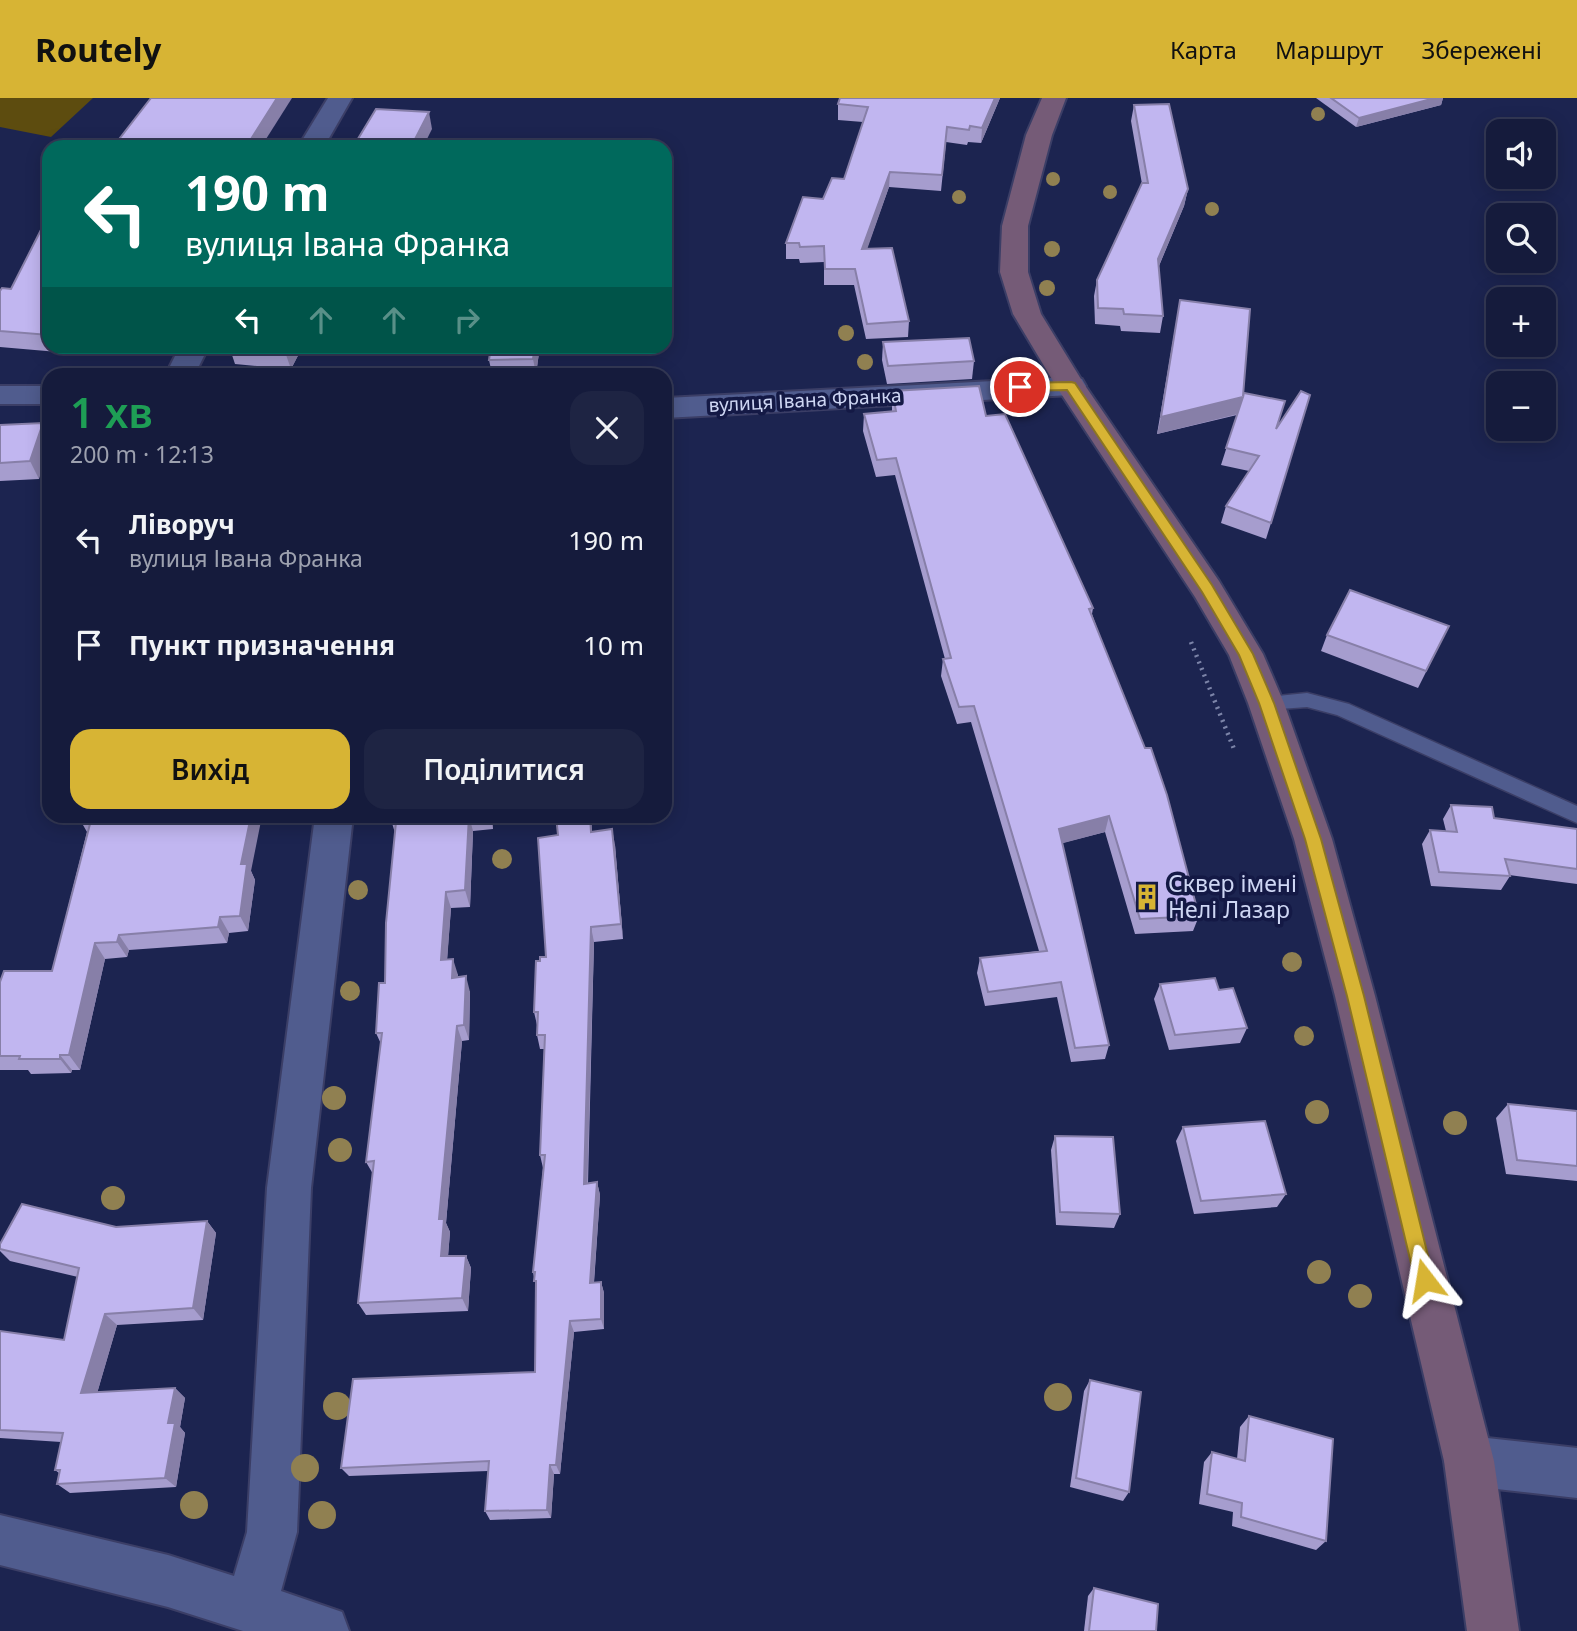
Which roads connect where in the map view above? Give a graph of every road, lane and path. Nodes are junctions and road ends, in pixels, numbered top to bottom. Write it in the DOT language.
graph roads {
  1 [pos="341,98"];
  2 [pos="1054,98"];
  3 [pos="315,140"];
  4 [pos="1071,386"];
  5 [pos="0,395"];
  6 [pos="42,395"];
  7 [pos="672,408"];
  8 [pos="1191,642"];
  9 [pos="1266,703"];
  10 [pos="1234,749"];
  11 [pos="1577,815"];
  12 [pos="333,823"];
  13 [pos="1469,1461"];
  14 [pos="1577,1473"];
  15 [pos="0,1541"];
  16 [pos="250,1608"];
  17 [pos="323,1631"];
  18 [pos="1493,1631"];
  1 -- 3 [label="street"];
  2 -- 4 [label="street"];
  4 -- 7 [label="street, вулиця Івана Франка"];
  4 -- 9 [label="street"];
  5 -- 6 [label="street"];
  8 -- 10 [label="path"];
  9 -- 11 [label="lane"];
  9 -- 13 [label="street"];
  12 -- 16 [label="street"];
  13 -- 14 [label="street"];
  13 -- 18 [label="street"];
  15 -- 16 [label="street"];
  16 -- 17 [label="street"];
}
